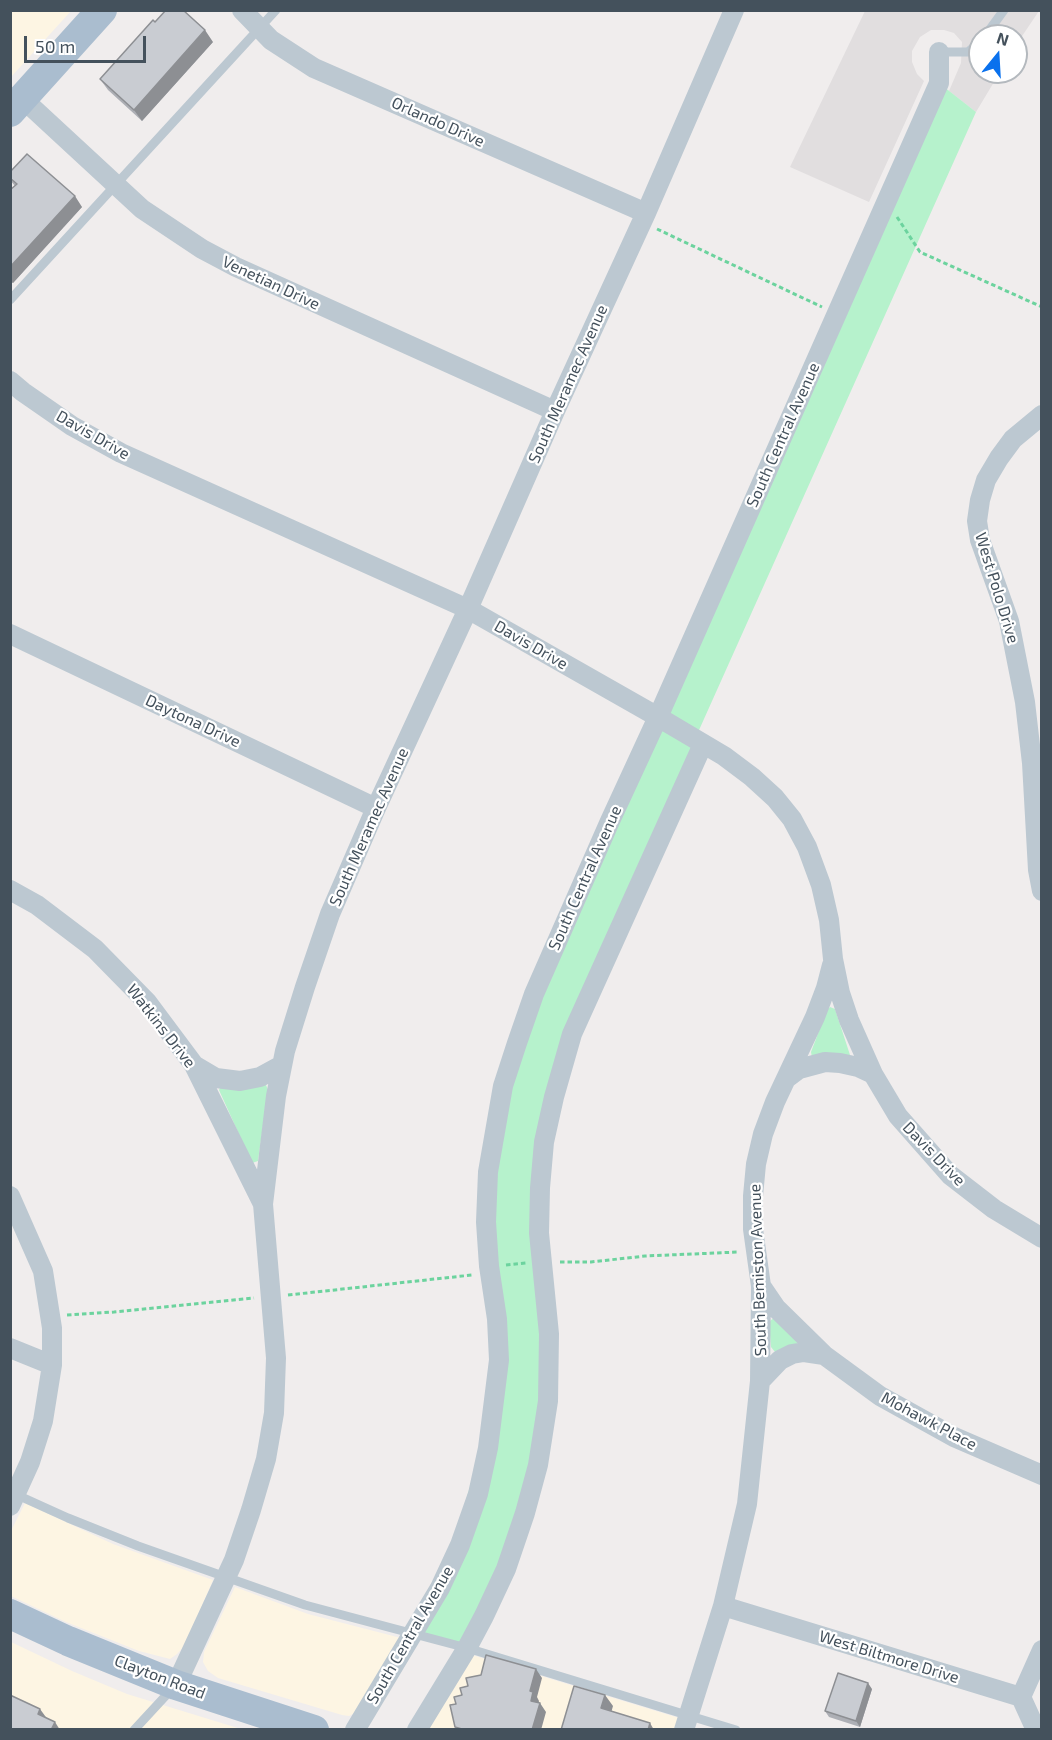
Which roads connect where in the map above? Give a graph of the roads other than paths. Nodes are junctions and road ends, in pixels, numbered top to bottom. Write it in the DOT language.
graph roads {
  1 [pos="102,10"];
  2 [pos="242,10"];
  3 [pos="276,10"];
  4 [pos="1004,10"];
  5 [pos="730,12"];
  6 [pos="994,24"];
  7 [pos="260,28"];
  8 [pos="939,52"];
  9 [pos="968,52"];
  10 [pos="17,106"];
  11 [pos="117,185"];
  12 [pos="644,218"];
  13 [pos="10,300"];
  14 [pos="10,381"];
  15 [pos="555,411"];
  16 [pos="1041,414"];
  17 [pos="468,609"];
  18 [pos="10,634"];
  19 [pos="658,717"];
  20 [pos="703,744"];
  21 [pos="376,808"];
  22 [pos="10,890"];
  23 [pos="1041,891"];
  24 [pos="833,959"];
  25 [pos="194,1065"];
  26 [pos="282,1065"];
  27 [pos="873,1074"];
  28 [pos="787,1078"];
  29 [pos="10,1196"];
  30 [pos="263,1204"];
  31 [pos="1041,1238"];
  32 [pos="761,1286"];
  33 [pos="10,1348"];
  34 [pos="824,1355"];
  35 [pos="52,1365"];
  36 [pos="760,1381"];
  37 [pos="1041,1474"];
  38 [pos="12,1497"];
  39 [pos="226,1578"];
  40 [pos="723,1606"];
  41 [pos="10,1614"];
  42 [pos="413,1635"];
  43 [pos="467,1648"];
  44 [pos="1041,1650"];
  45 [pos="176,1685"];
  46 [pos="1021,1697"];
  47 [pos="686,1722"];
  48 [pos="134,1730"];
  49 [pos="314,1730"];
  50 [pos="355,1730"];
  51 [pos="417,1730"];
  52 [pos="736,1730"];
  53 [pos="1036,1730"];
  1 -- 10 [label="main road"];
  2 -- 7 [label="street, Orlando Drive"];
  3 -- 7 [label="lane"];
  4 -- 6 [label="lane"];
  5 -- 12 [label="street, South Meramec Avenue"];
  7 -- 11 [label="lane"];
  7 -- 12 [label="street, Orlando Drive"];
  8 -- 9 [label="lane"];
  8 -- 19 [label="street, South Central Avenue"];
  10 -- 11 [label="street, Venetian Drive"];
  11 -- 13 [label="lane"];
  11 -- 15 [label="street, Venetian Drive"];
  12 -- 15 [label="street, South Meramec Avenue"];
  14 -- 17 [label="street, Davis Drive"];
  15 -- 17 [label="street, South Meramec Avenue"];
  16 -- 23 [label="street, West Polo Drive"];
  17 -- 19 [label="street, Davis Drive"];
  17 -- 21 [label="street, South Meramec Avenue"];
  18 -- 21 [label="street, Daytona Drive"];
  19 -- 20 [label="street, Davis Drive"];
  19 -- 42 [label="street, South Central Avenue"];
  20 -- 24 [label="street, Davis Drive"];
  20 -- 43 [label="street"];
  21 -- 26 [label="street, South Meramec Avenue"];
  22 -- 25 [label="street, Watkins Drive"];
  24 -- 27 [label="street, Davis Drive"];
  24 -- 28 [label="street, South Bemiston Avenue"];
  25 -- 26 [label="street"];
  25 -- 30 [label="street, Watkins Drive"];
  26 -- 30 [label="street, South Meramec Avenue"];
  27 -- 28 [label="street"];
  27 -- 31 [label="street, Davis Drive"];
  28 -- 32 [label="street, South Bemiston Avenue"];
  29 -- 35 [label="street"];
  30 -- 39 [label="street, South Meramec Avenue"];
  32 -- 34 [label="street, Mohawk Place"];
  32 -- 36 [label="street, South Bemiston Avenue"];
  33 -- 35 [label="street"];
  34 -- 36 [label="street"];
  34 -- 37 [label="street, Mohawk Place"];
  35 -- 38 [label="street"];
  36 -- 40 [label="street, South Bemiston Avenue"];
  38 -- 39 [label="lane"];
  39 -- 42 [label="lane"];
  39 -- 45 [label="street, South Meramec Avenue"];
  40 -- 46 [label="street, West Biltmore Drive"];
  40 -- 47 [label="street, South Bemiston Avenue"];
  41 -- 45 [label="main road, Clayton Road"];
  42 -- 43 [label="lane"];
  42 -- 50 [label="street, South Central Avenue"];
  43 -- 47 [label="lane"];
  43 -- 51 [label="street"];
  44 -- 46 [label="street"];
  45 -- 48 [label="lane"];
  45 -- 49 [label="main road, Clayton Road"];
  46 -- 53 [label="street"];
  47 -- 52 [label="lane"];
}
